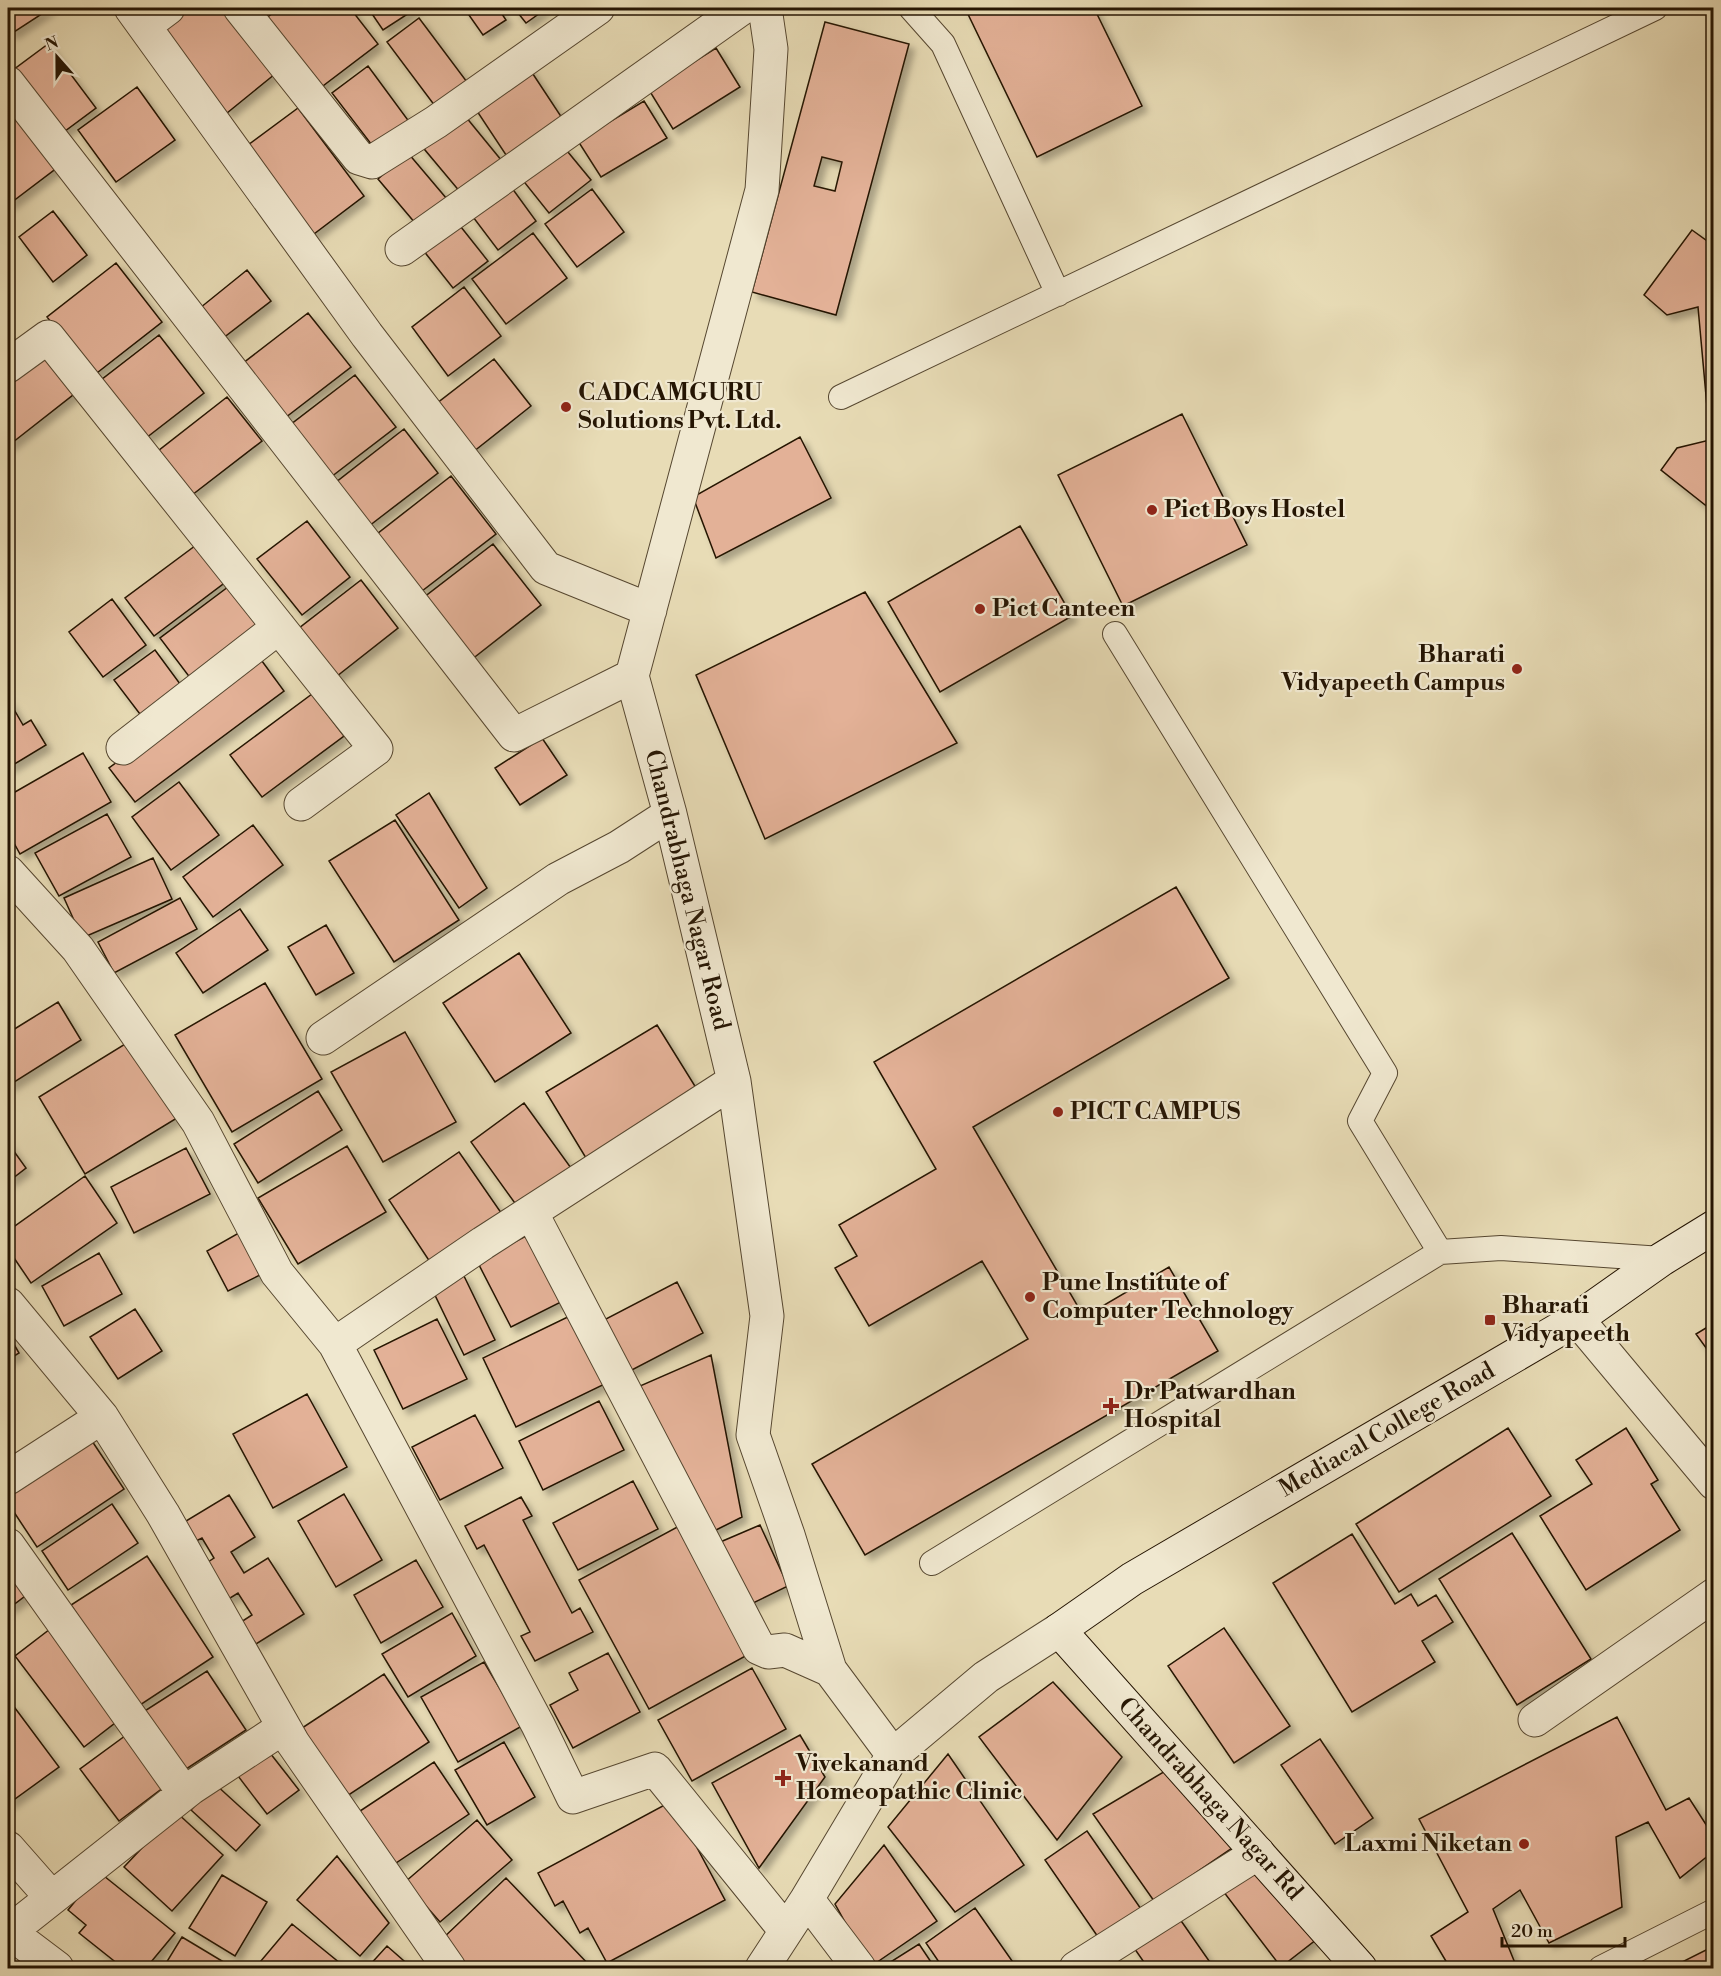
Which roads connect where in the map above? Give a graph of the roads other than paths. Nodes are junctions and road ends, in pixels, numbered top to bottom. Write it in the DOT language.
graph roads {
  1 [pos="240,8"];
  2 [pos="598,8"];
  3 [pos="742,8"];
  4 [pos="765,8"];
  5 [pos="911,8"];
  6 [pos="1655,8"];
  7 [pos="148,14"];
  8 [pos="8,83"];
  9 [pos="402,249"];
  10 [pos="1058,294"];
  11 [pos="8,366"];
  12 [pos="840,397"];
  13 [pos="650,610"];
  14 [pos="279,627"];
  15 [pos="1115,634"];
  16 [pos="632,676"];
  17 [pos="123,748"];
  18 [pos="301,804"];
  19 [pos="670,814"];
  20 [pos="8,872"];
  21 [pos="323,1038"];
  22 [pos="734,1081"];
  23 [pos="531,1212"];
  24 [pos="1713,1227"];
  25 [pos="1440,1252"];
  26 [pos="1662,1259"];
  27 [pos="8,1304"];
  28 [pos="1576,1319"];
  29 [pos="335,1344"];
  30 [pos="102,1417"];
  31 [pos="8,1478"];
  32 [pos="1713,1483"];
  33 [pos="8,1545"];
  34 [pos="932,1563"];
  35 [pos="1713,1595"];
  36 [pos="1059,1630"];
  37 [pos="830,1670"];
  38 [pos="1535,1720"];
  39 [pos="284,1727"];
  40 [pos="893,1755"];
  41 [pos="184,1793"];
  42 [pos="8,1848"];
  43 [pos="1258,1852"];
  44 [pos="52,1899"];
  45 [pos="807,1899"];
  46 [pos="1713,1911"];
  47 [pos="786,1931"];
  48 [pos="8,1932"];
  49 [pos="57,1968"];
  50 [pos="449,1968"];
  51 [pos="762,1968"];
  52 [pos="859,1968"];
  53 [pos="1076,1968"];
  54 [pos="1360,1968"];
  55 [pos="1601,1968"];
  1 -- 2 [label="street"];
  3 -- 9 [label="street"];
  4 -- 13 [label="street"];
  5 -- 10 [label="lane"];
  6 -- 10 [label="lane"];
  7 -- 13 [label="street"];
  8 -- 16 [label="street"];
  10 -- 12 [label="lane"];
  11 -- 14 [label="street"];
  13 -- 16 [label="street"];
  14 -- 17 [label="street"];
  14 -- 18 [label="street"];
  15 -- 25 [label="lane"];
  16 -- 19 [label="street, Chandrabhaga Nagar Road"];
  19 -- 21 [label="street"];
  19 -- 22 [label="street, Chandrabhaga Nagar Road"];
  20 -- 29 [label="street"];
  22 -- 23 [label="street"];
  22 -- 37 [label="street, Chandrabhaga Nagar Road"];
  23 -- 29 [label="street"];
  23 -- 37 [label="street"];
  24 -- 26 [label="street, Mediacal College Road"];
  25 -- 26 [label="lane"];
  25 -- 34 [label="lane"];
  26 -- 28 [label="street, Mediacal College Road"];
  27 -- 30 [label="street"];
  28 -- 32 [label="street"];
  28 -- 36 [label="street, Mediacal College Road"];
  29 -- 47 [label="street"];
  30 -- 31 [label="street"];
  30 -- 39 [label="street"];
  33 -- 41 [label="street"];
  35 -- 38 [label="street"];
  36 -- 40 [label="street, Mediacal College Road"];
  36 -- 43 [label="street, Chandrabhaga Nagar Rd"];
  37 -- 40 [label="street, Chandrabhaga Nagar Road"];
  39 -- 41 [label="street"];
  39 -- 50 [label="street"];
  40 -- 45 [label="street, Mediacal College Road"];
  41 -- 44 [label="street"];
  42 -- 44 [label="street"];
  43 -- 53 [label="street"];
  43 -- 54 [label="street, Chandrabhaga Nagar Rd"];
  44 -- 48 [label="street"];
  45 -- 47 [label="street, Mediacal College Road"];
  45 -- 52 [label="street"];
  46 -- 55 [label="lane"];
  47 -- 51 [label="street, Mediacal College Road"];
  48 -- 49 [label="street"];
}
